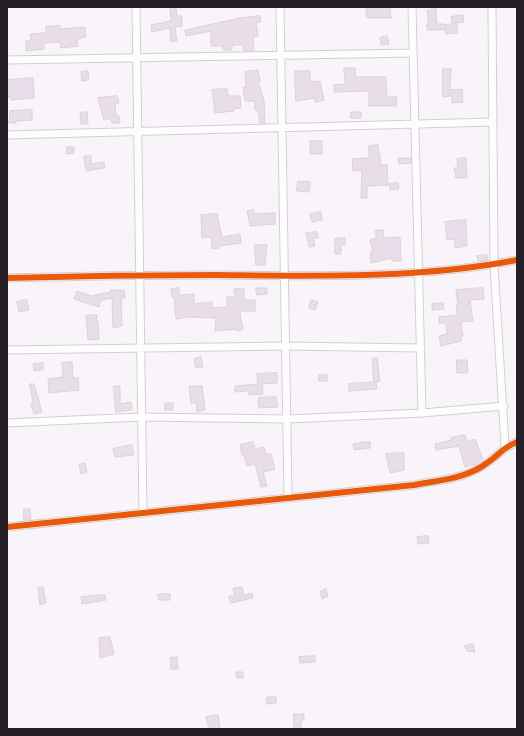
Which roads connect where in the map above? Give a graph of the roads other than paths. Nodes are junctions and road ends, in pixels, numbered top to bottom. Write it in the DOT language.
graph roads {
  1 [pos="136,7"];
  2 [pos="280,7"];
  3 [pos="412,7"];
  4 [pos="492,7"];
  5 [pos="413,53"];
  6 [pos="281,56"];
  7 [pos="137,58"];
  8 [pos="7,60"];
  9 [pos="493,122"];
  10 [pos="415,124"];
  11 [pos="282,128"];
  12 [pos="138,132"];
  13 [pos="7,135"];
  14 [pos="517,260"];
  15 [pos="494,264"];
  16 [pos="419,273"];
  17 [pos="140,275"];
  18 [pos="285,276"];
  19 [pos="7,278"];
  20 [pos="286,346"];
  21 [pos="140,348"];
  22 [pos="420,348"];
  23 [pos="7,350"];
  24 [pos="504,406"];
  25 [pos="422,413"];
  26 [pos="141,417"];
  27 [pos="287,419"];
  28 [pos="7,423"];
  29 [pos="517,442"];
  30 [pos="505,446"];
  31 [pos="288,498"];
  32 [pos="143,513"];
  33 [pos="7,528"];
  1 -- 7 [label="street"];
  2 -- 6 [label="street"];
  3 -- 5 [label="street"];
  4 -- 9 [label="street"];
  5 -- 6 [label="street"];
  5 -- 10 [label="street"];
  6 -- 7 [label="street"];
  6 -- 11 [label="street"];
  7 -- 8 [label="street"];
  7 -- 12 [label="street"];
  9 -- 10 [label="street"];
  9 -- 15 [label="street"];
  10 -- 11 [label="street"];
  10 -- 16 [label="street"];
  11 -- 12 [label="street"];
  11 -- 18 [label="street"];
  12 -- 13 [label="street"];
  12 -- 17 [label="street"];
  14 -- 15 [label="street"];
  15 -- 16 [label="street"];
  15 -- 24 [label="street"];
  16 -- 18 [label="street"];
  16 -- 22 [label="street"];
  17 -- 18 [label="street"];
  17 -- 19 [label="street"];
  17 -- 21 [label="street"];
  18 -- 20 [label="street"];
  20 -- 21 [label="street"];
  20 -- 22 [label="street"];
  20 -- 27 [label="street"];
  21 -- 23 [label="street"];
  21 -- 26 [label="street"];
  22 -- 25 [label="street"];
  24 -- 25 [label="street"];
  24 -- 30 [label="street"];
  25 -- 27 [label="street"];
  26 -- 27 [label="street"];
  26 -- 28 [label="street"];
  26 -- 32 [label="street"];
  27 -- 31 [label="street"];
  29 -- 30 [label="street"];
  30 -- 31 [label="street"];
  31 -- 32 [label="street"];
  32 -- 33 [label="street"];
}
